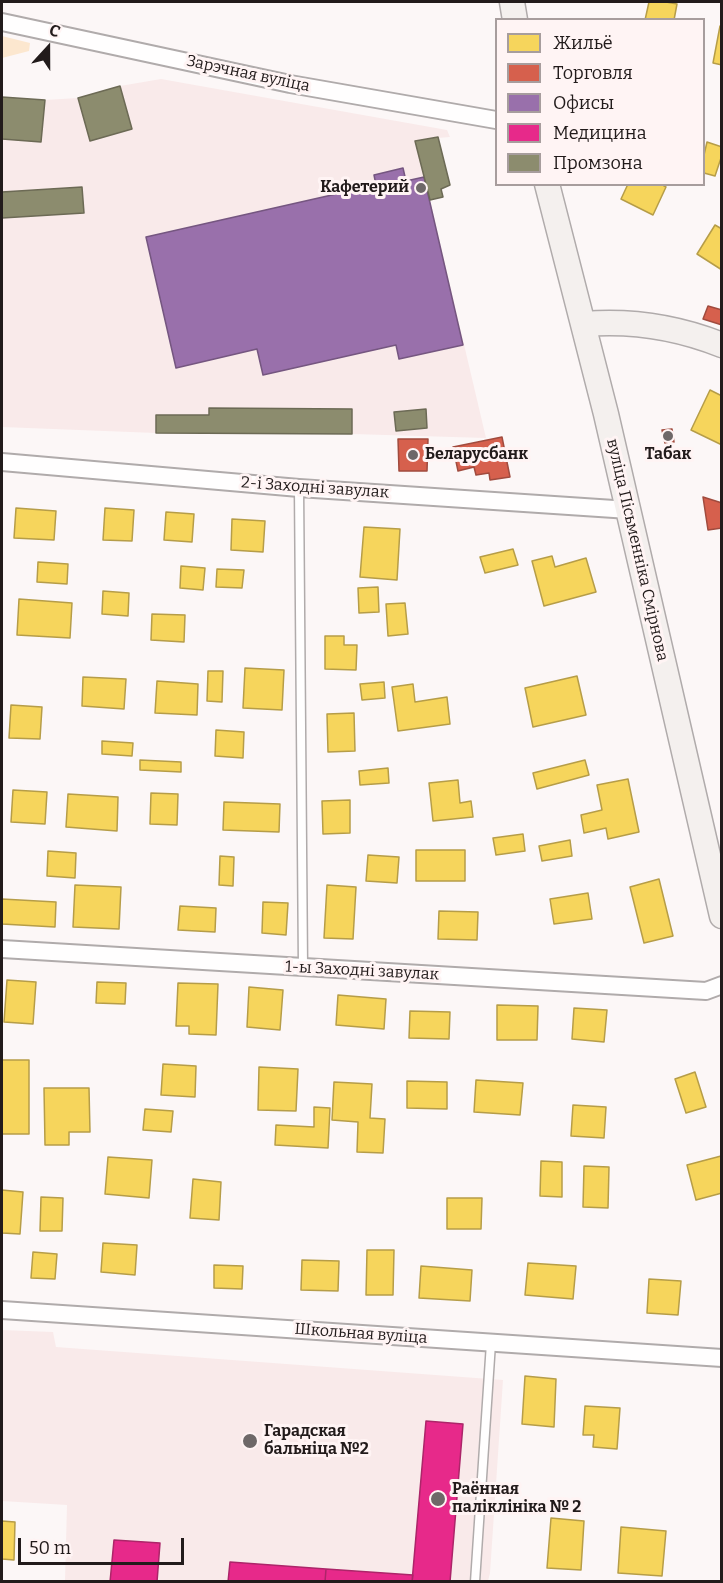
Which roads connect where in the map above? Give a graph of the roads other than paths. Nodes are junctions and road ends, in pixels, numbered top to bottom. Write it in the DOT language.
graph roads {
  1 [pos="512,2"];
  2 [pos="515,18"];
  3 [pos="2,22"];
  4 [pos="495,120"];
  5 [pos="548,186"];
  6 [pos="584,324"];
  7 [pos="722,345"];
  8 [pos="2,462"];
  9 [pos="299,488"];
  10 [pos="629,510"];
  11 [pos="722,916"];
  12 [pos="2,949"];
  13 [pos="303,968"];
  14 [pos="722,985"];
  15 [pos="2,1310"];
  16 [pos="491,1343"];
  17 [pos="722,1358"];
  18 [pos="475,1581"];
  1 -- 2 [label="main road"];
  3 -- 4 [label="street, Зарэчная вуліца"];
  5 -- 6 [label="main road, вуліца Пісьменніка Смірнова"];
  6 -- 7 [label="main road"];
  6 -- 10 [label="main road, вуліца Пісьменніка Смірнова"];
  8 -- 9 [label="street, 2-і Заходні завулак"];
  9 -- 10 [label="street, 2-і Заходні завулак"];
  9 -- 13 [label="lane"];
  10 -- 11 [label="main road, вуліца Пісьменніка Смірнова"];
  12 -- 13 [label="street, 1-ы Заходні завулак"];
  13 -- 14 [label="street, 1-ы Заходні завулак"];
  15 -- 16 [label="street, Школьная вуліца"];
  16 -- 17 [label="street, Школьная вуліца"];
  16 -- 18 [label="lane"];
}
